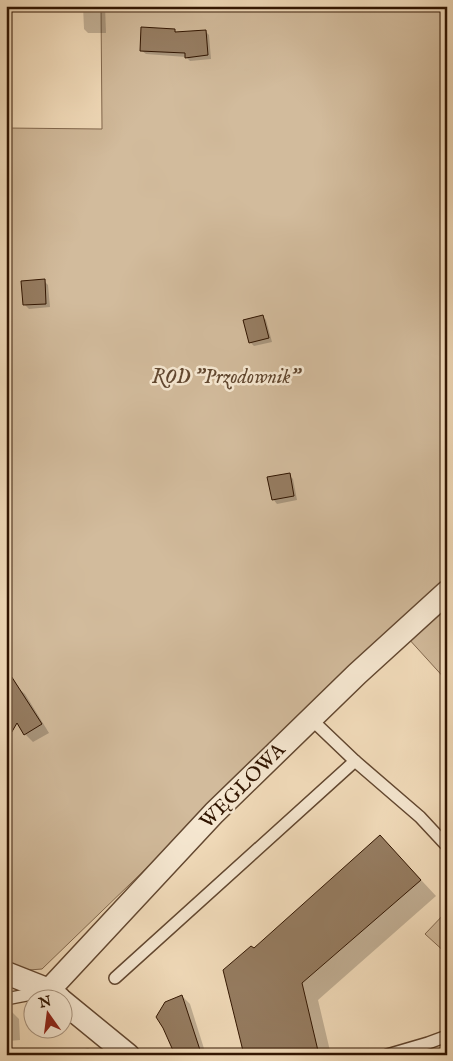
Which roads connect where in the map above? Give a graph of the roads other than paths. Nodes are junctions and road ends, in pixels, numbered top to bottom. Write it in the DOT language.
graph roads {
  1 [pos="447,592"];
  2 [pos="311,719"];
  3 [pos="355,761"];
  4 [pos="447,846"];
  5 [pos="6,973"];
  6 [pos="115,978"];
  7 [pos="38,988"];
  8 [pos="65,988"];
  9 [pos="22,998"];
  10 [pos="6,999"];
  11 [pos="72,1009"];
  12 [pos="447,1036"];
  13 [pos="128,1055"];
  14 [pos="387,1055"];
  1 -- 2 [label="street, WĘGLOWA"];
  2 -- 3 [label="lane"];
  2 -- 8 [label="street, WĘGLOWA"];
  3 -- 4 [label="lane"];
  3 -- 6 [label="lane"];
  5 -- 7 [label="street"];
  9 -- 10 [label="lane"];
  11 -- 13 [label="street"];
  12 -- 14 [label="lane"];
}
